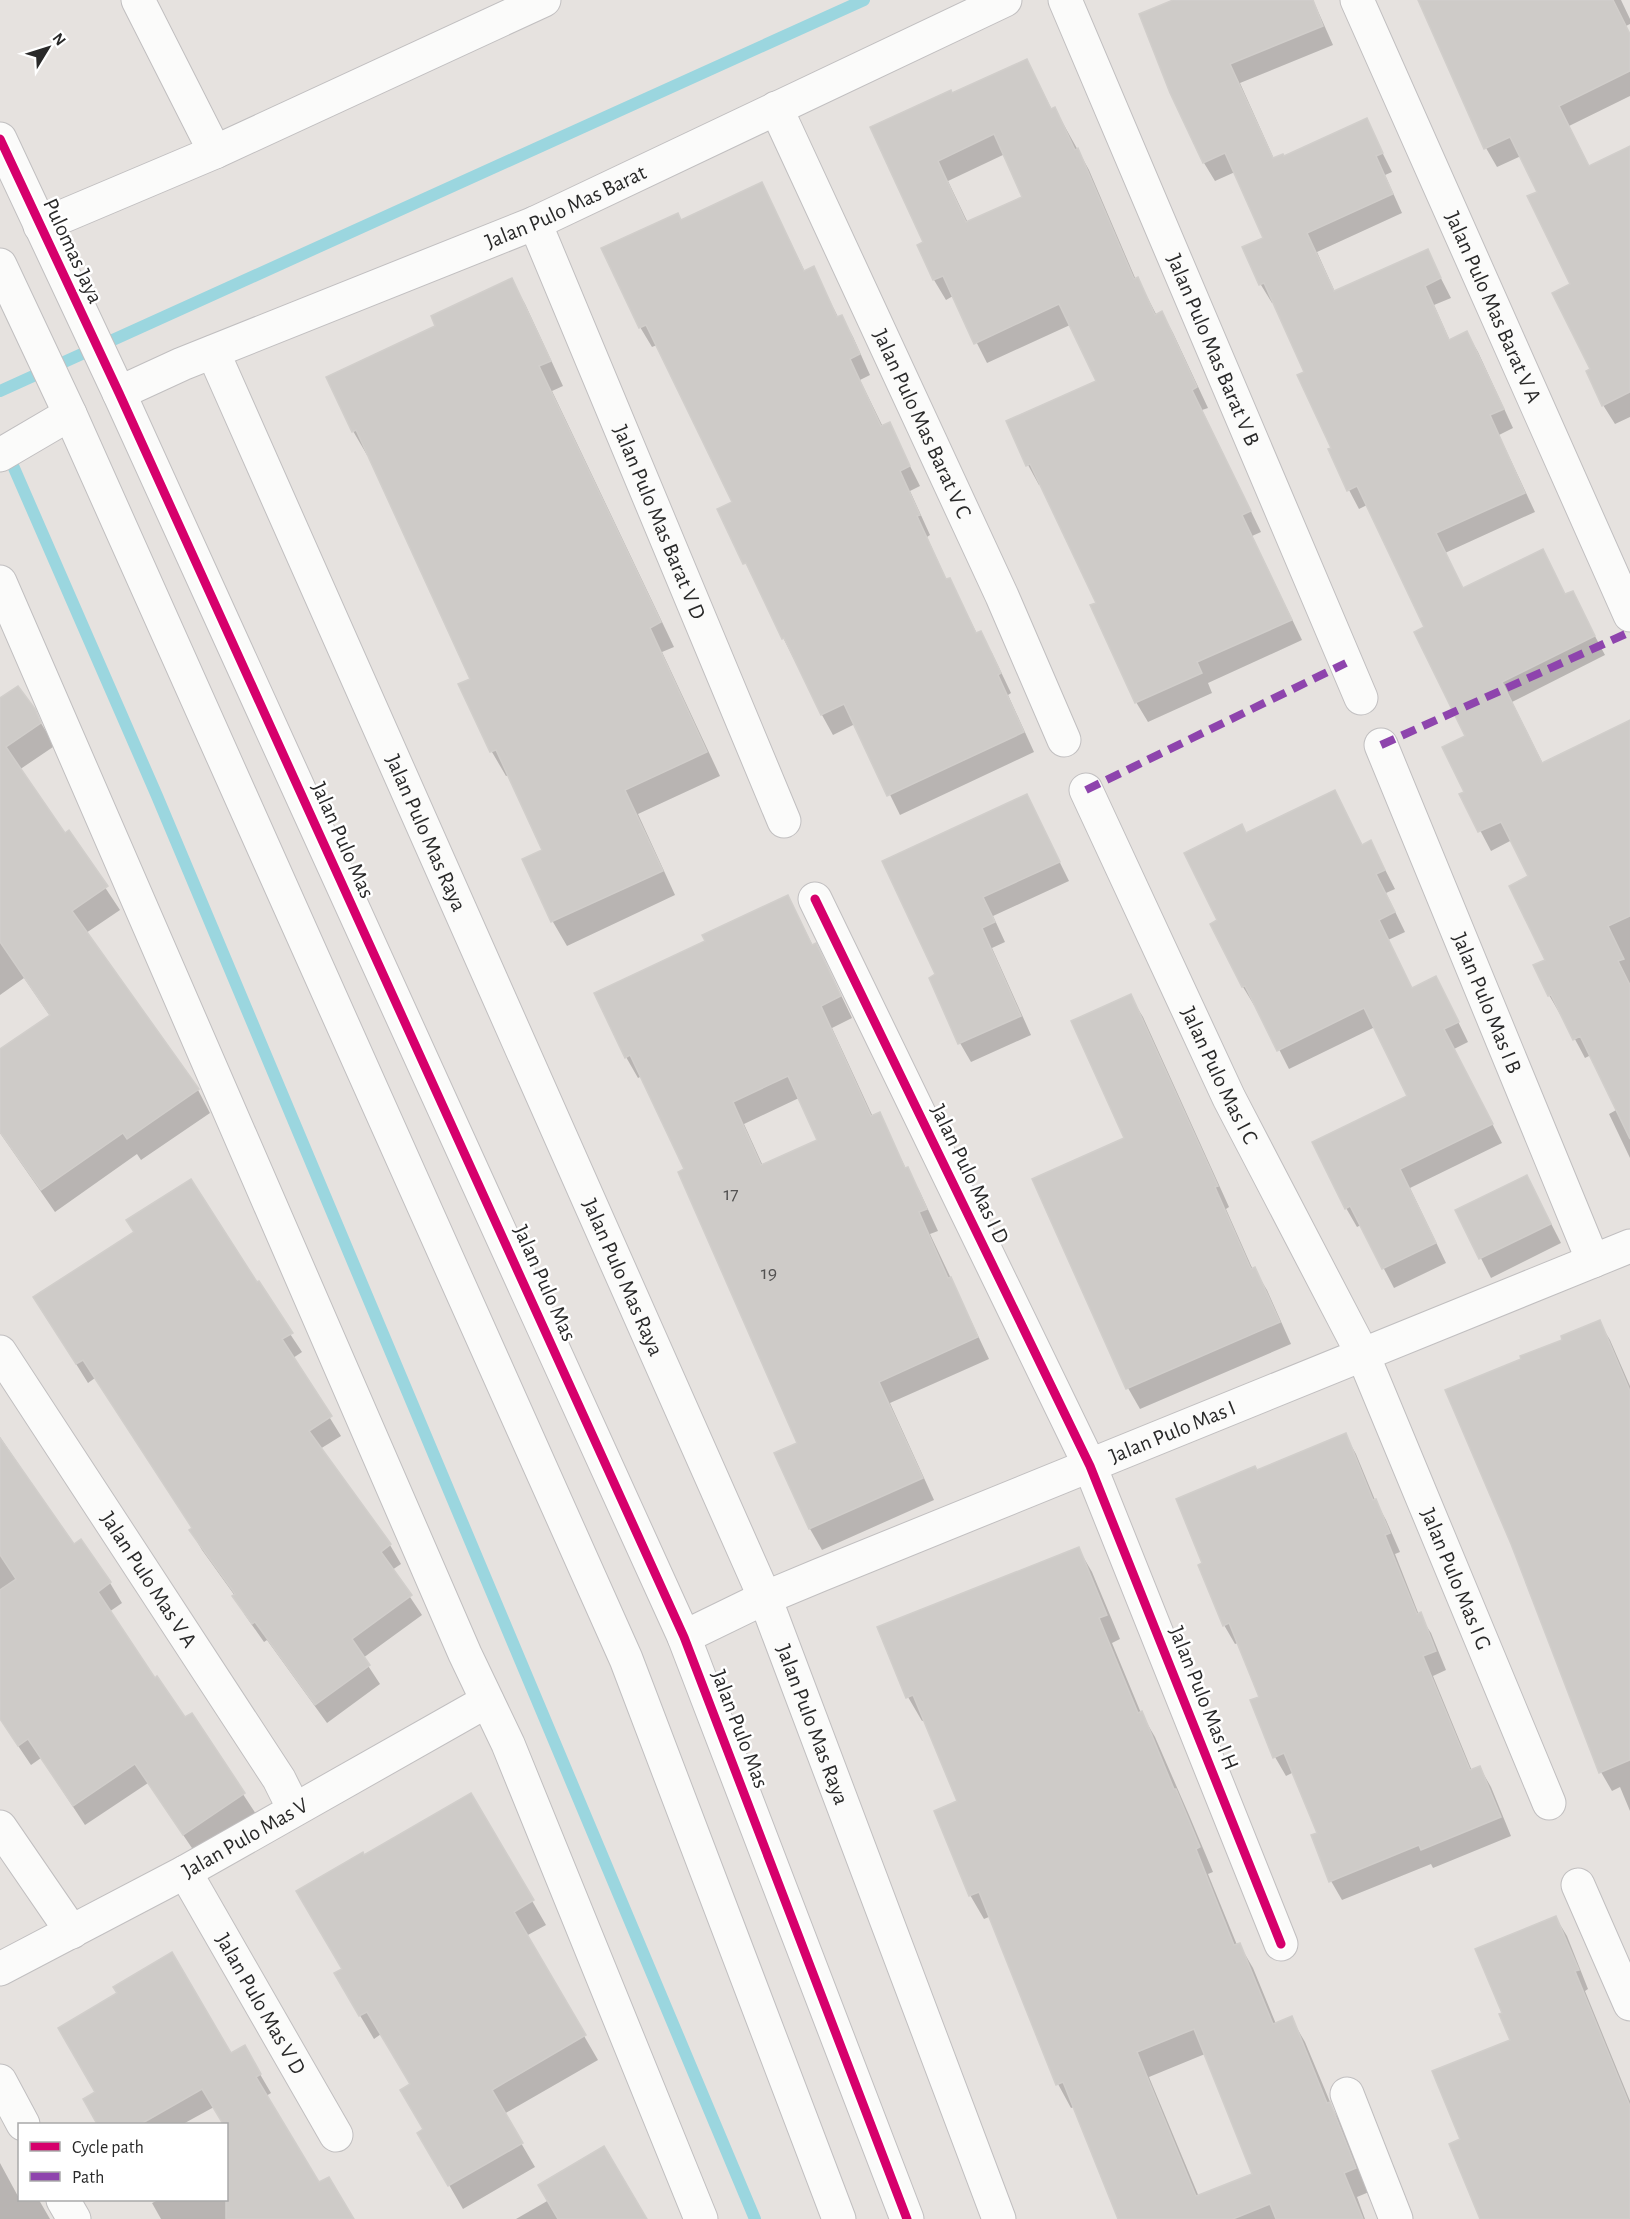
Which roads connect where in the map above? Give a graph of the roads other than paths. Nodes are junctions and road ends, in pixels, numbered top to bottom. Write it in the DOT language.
graph roads {
  1 [pos="138,0"];
  2 [pos="544,0"];
  3 [pos="1005,0"];
  4 [pos="1065,0"];
  5 [pos="1357,0"];
  6 [pos="776,108"];
  7 [pos="0,140"];
  8 [pos="215,152"];
  9 [pos="535,223"];
  10 [pos="40,226"];
  11 [pos="0,265"];
  12 [pos="213,352"];
  13 [pos="124,384"];
  14 [pos="64,415"];
  15 [pos="0,455"];
  16 [pos="0,582"];
  17 [pos="1630,615"];
  18 [pos="1361,698"];
  19 [pos="1064,740"];
  20 [pos="1381,745"];
  21 [pos="1086,790"];
  22 [pos="784,821"];
  23 [pos="815,899"];
  24 [pos="1629,1248"];
  25 [pos="1593,1261"];
  26 [pos="0,1352"];
  27 [pos="1363,1355"];
  28 [pos="1090,1466"];
  29 [pos="759,1600"];
  30 [pos="690,1634"];
  31 [pos="487,1701"];
  32 [pos="1549,1803"];
  33 [pos="294,1809"];
  34 [pos="0,1827"];
  35 [pos="185,1872"];
  36 [pos="1578,1885"];
  37 [pos="72,1932"];
  38 [pos="1281,1944"];
  39 [pos="0,1969"];
  40 [pos="1630,2004"];
  41 [pos="0,2081"];
  42 [pos="1347,2094"];
  43 [pos="22,2123"];
  44 [pos="336,2135"];
  45 [pos="64,2201"];
  46 [pos="74,2219"];
  47 [pos="701,2219"];
  48 [pos="839,2219"];
  49 [pos="907,2219"];
  50 [pos="999,2219"];
  51 [pos="1396,2219"];
  1 -- 8 [label="street"];
  2 -- 8 [label="street"];
  3 -- 6 [label="street, Jalan Pulo Mas Barat"];
  4 -- 18 [label="street, Jalan Pulo Mas Barat V B"];
  5 -- 17 [label="street, Jalan Pulo Mas Barat V A"];
  6 -- 9 [label="street, Jalan Pulo Mas Barat"];
  6 -- 19 [label="street, Jalan Pulo Mas Barat V C"];
  7 -- 10 [label="street, Pulomas Jaya"];
  8 -- 10 [label="street"];
  9 -- 12 [label="street, Jalan Pulo Mas Barat"];
  9 -- 22 [label="street, Jalan Pulo Mas Barat V D"];
  10 -- 13 [label="street, Pulomas Jaya"];
  11 -- 14 [label="street"];
  12 -- 13 [label="street, Jalan Pulo Mas Barat"];
  12 -- 29 [label="street, Jalan Pulo Mas Raya"];
  13 -- 30 [label="street, Jalan Pulo Mas"];
  14 -- 15 [label="street"];
  14 -- 48 [label="street"];
  16 -- 31 [label="street"];
  20 -- 25 [label="street, Jalan Pulo Mas I B"];
  21 -- 27 [label="street, Jalan Pulo Mas I C"];
  23 -- 28 [label="street, Jalan Pulo Mas I D"];
  24 -- 25 [label="street, Jalan Pulo Mas I"];
  25 -- 27 [label="street, Jalan Pulo Mas I"];
  26 -- 33 [label="street, Jalan Pulo Mas V A"];
  27 -- 28 [label="street, Jalan Pulo Mas I"];
  27 -- 32 [label="street, Jalan Pulo Mas I G"];
  28 -- 29 [label="street, Jalan Pulo Mas I"];
  28 -- 38 [label="street, Jalan Pulo Mas I H"];
  29 -- 30 [label="street, Jalan Pulo Mas I"];
  29 -- 50 [label="street, Jalan Pulo Mas Raya"];
  30 -- 49 [label="street, Jalan Pulo Mas"];
  31 -- 33 [label="street, Jalan Pulo Mas V"];
  31 -- 47 [label="street"];
  33 -- 35 [label="street, Jalan Pulo Mas V"];
  34 -- 37 [label="street"];
  35 -- 37 [label="street, Jalan Pulo Mas V"];
  35 -- 44 [label="street, Jalan Pulo Mas V D"];
  36 -- 40 [label="street"];
  37 -- 39 [label="street, Jalan Pulo Mas V"];
  41 -- 43 [label="street"];
  42 -- 51 [label="street"];
  45 -- 46 [label="street"];
}
